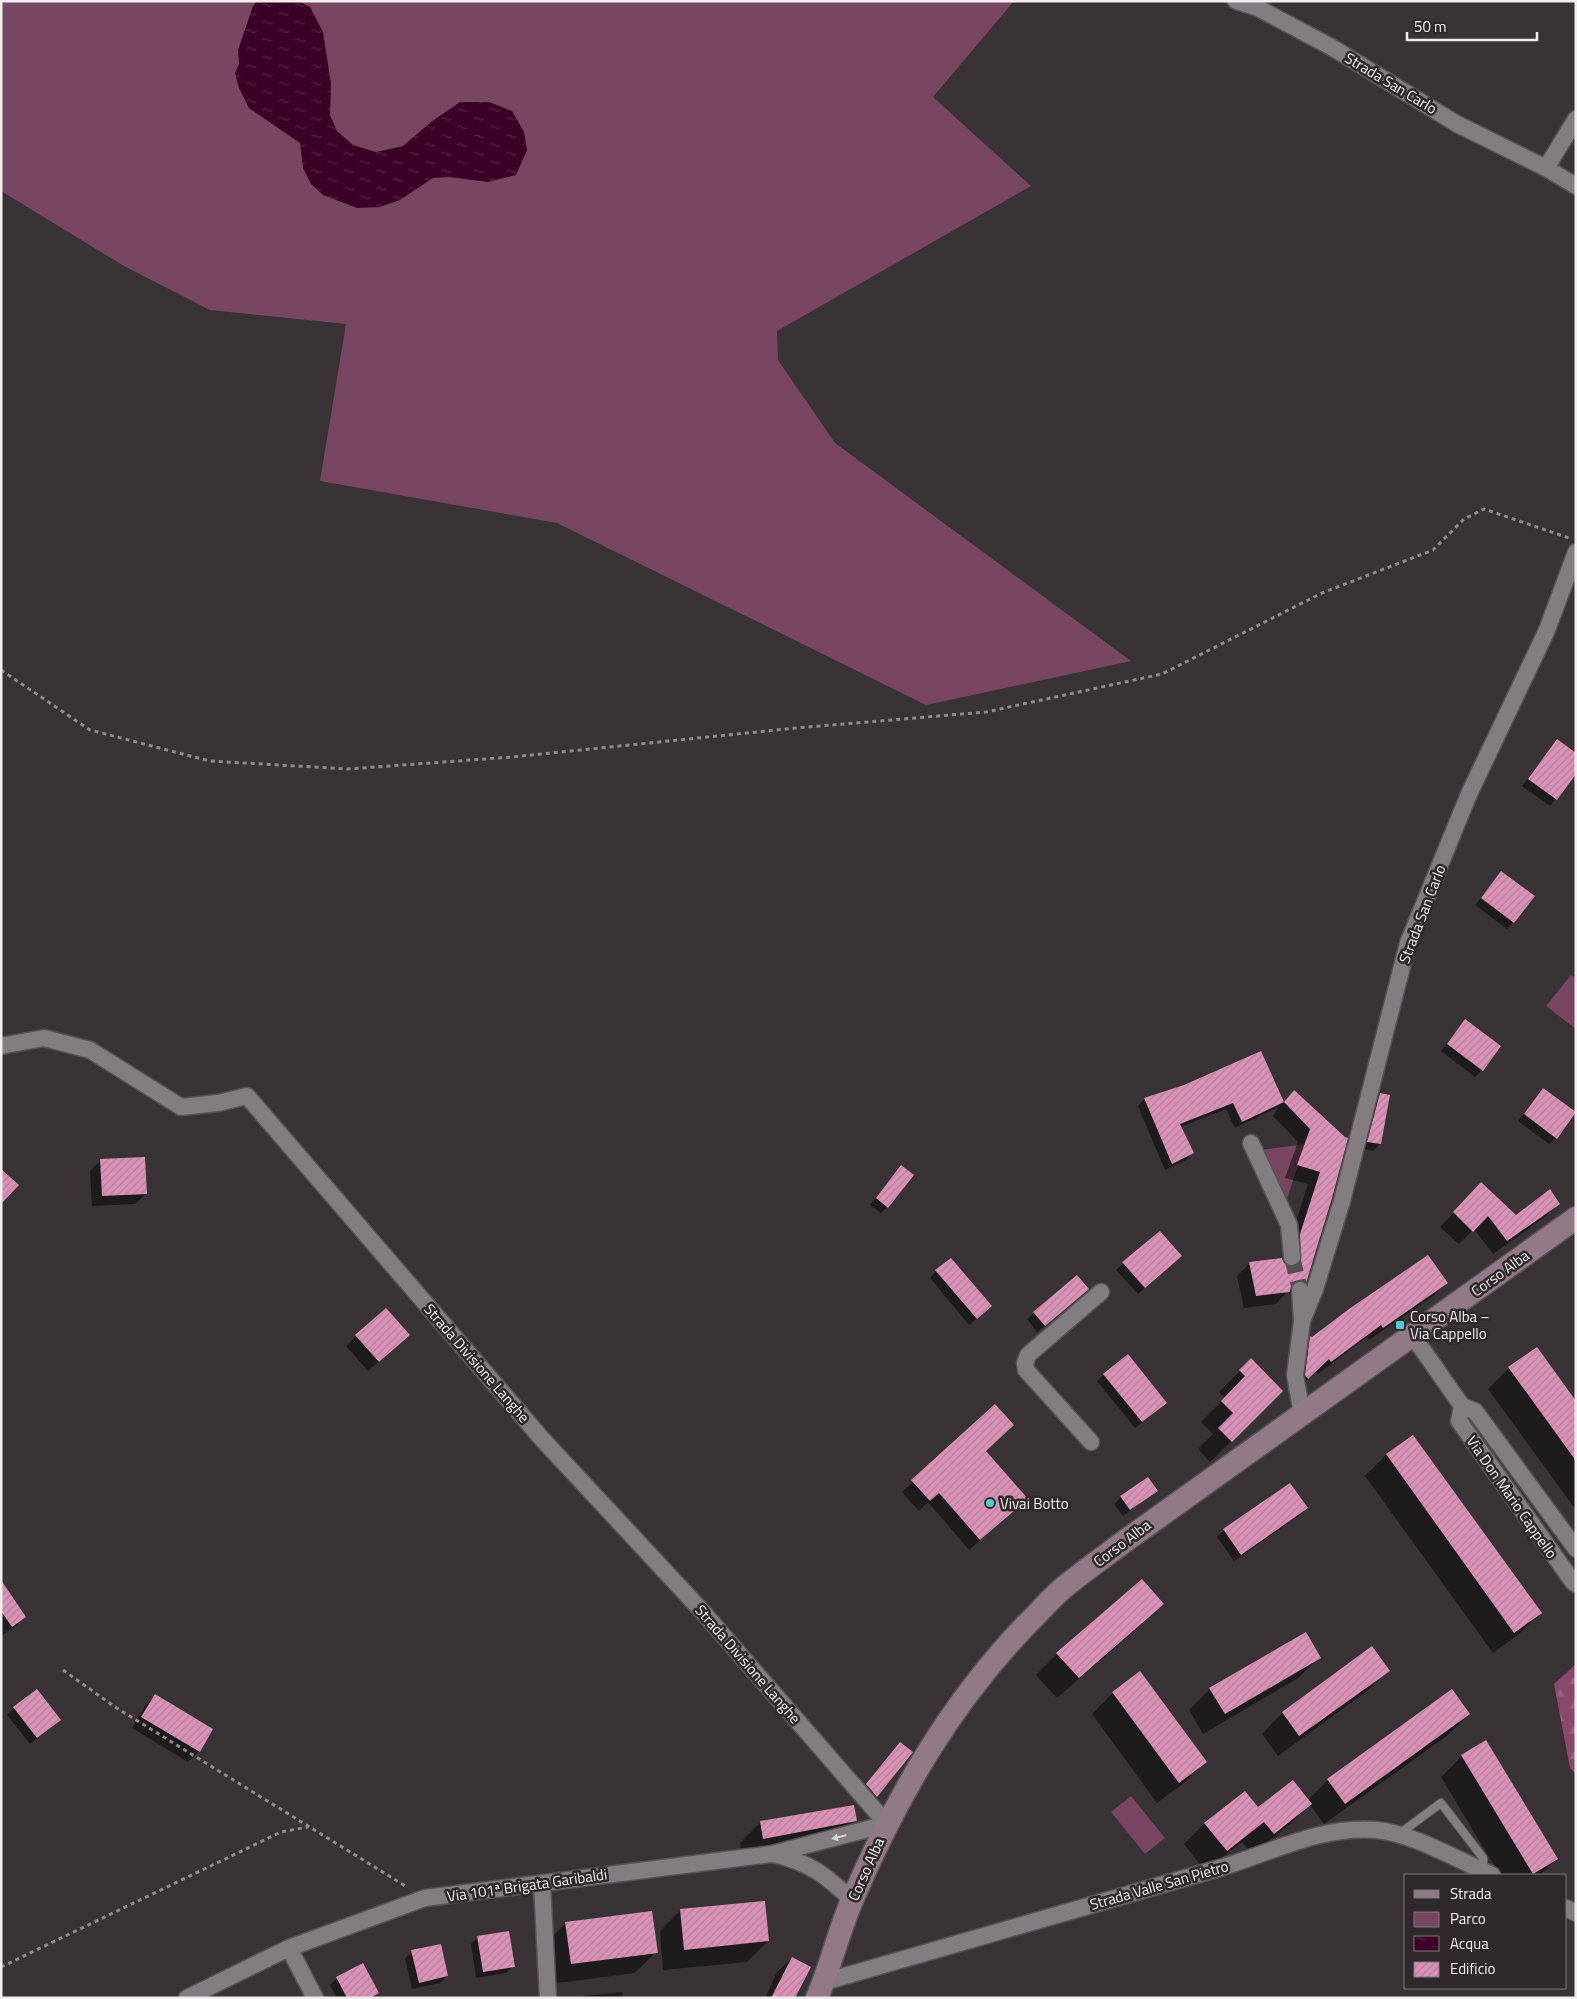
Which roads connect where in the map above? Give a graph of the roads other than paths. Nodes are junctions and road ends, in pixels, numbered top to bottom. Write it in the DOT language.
graph roads {
  1 [pos="1236,1"];
  2 [pos="1576,119"];
  3 [pos="1546,168"];
  4 [pos="1576,186"];
  5 [pos="1576,552"];
  6 [pos="1,1046"];
  7 [pos="1251,1143"];
  8 [pos="1576,1218"];
  9 [pos="1292,1256"];
  10 [pos="1300,1290"];
  11 [pos="1102,1292"];
  12 [pos="1302,1321"];
  13 [pos="1413,1336"];
  14 [pos="1462,1406"];
  15 [pos="1302,1414"];
  16 [pos="1091,1442"];
  17 [pos="1576,1549"];
  18 [pos="1576,1584"];
  19 [pos="886,1824"];
  20 [pos="1397,1835"];
  21 [pos="772,1854"];
  22 [pos="1488,1873"];
  23 [pos="542,1884"];
  24 [pos="852,1900"];
  25 [pos="288,1948"];
  26 [pos="820,1990"];
  27 [pos="187,1998"];
  28 [pos="315,1998"];
  29 [pos="548,1998"];
  1 -- 3 [label="street, Strada San Carlo"];
  2 -- 3 [label="street"];
  3 -- 4 [label="street, Strada San Carlo"];
  5 -- 12 [label="street, Strada San Carlo"];
  6 -- 19 [label="street, Strada Divisione Langhe"];
  7 -- 9 [label="street"];
  8 -- 13 [label="street, Corso Alba"];
  10 -- 12 [label="street, Strada San Carlo"];
  11 -- 16 [label="street"];
  12 -- 15 [label="street, Strada San Carlo"];
  13 -- 14 [label="street, Via Don Mario Cappello"];
  13 -- 15 [label="street, Corso Alba"];
  14 -- 17 [label="street, Via Don Mario Cappello"];
  14 -- 18 [label="street, Via Don Mario Cappello"];
  15 -- 19 [label="street, Corso Alba"];
  19 -- 21 [label="street, Via 101ª Brigata Garibaldi, one-way"];
  19 -- 24 [label="street, Corso Alba"];
  20 -- 22 [label="street, Strada Valle San Pietro"];
  20 -- 22 [label="lane"];
  20 -- 26 [label="street, Strada Valle San Pietro"];
  21 -- 23 [label="street, Via 101ª Brigata Garibaldi"];
  21 -- 24 [label="street, Via 101ª Brigata Garibaldi"];
  23 -- 25 [label="street, Via 101ª Brigata Garibaldi"];
  23 -- 29 [label="street"];
  24 -- 26 [label="street, Corso Alba"];
  25 -- 27 [label="street, Via 101ª Brigata Garibaldi"];
  25 -- 28 [label="street"];
}
